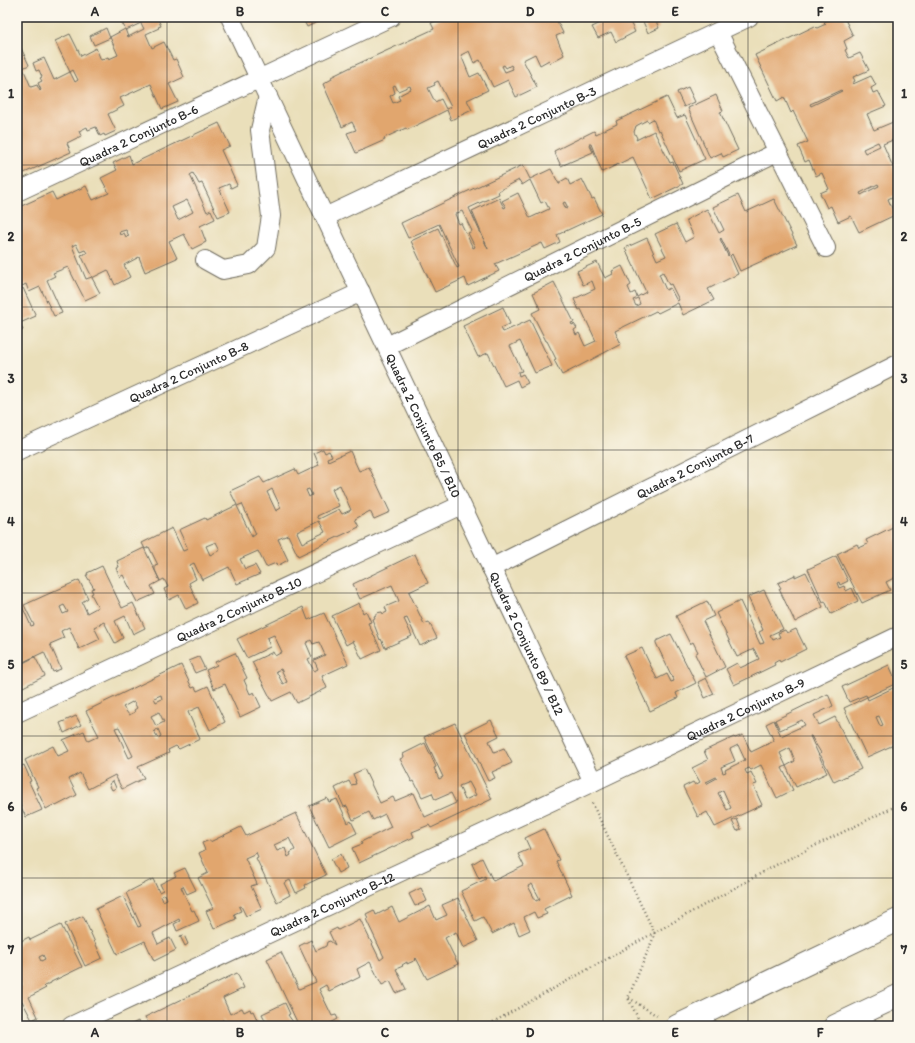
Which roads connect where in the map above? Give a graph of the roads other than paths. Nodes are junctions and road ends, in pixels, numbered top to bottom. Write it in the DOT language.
graph roads {
  1 [pos="230,17"];
  2 [pos="391,17"];
  3 [pos="749,17"];
  4 [pos="718,32"];
  5 [pos="260,79"];
  6 [pos="268,96"];
  7 [pos="777,152"];
  8 [pos="17,192"];
  9 [pos="325,217"];
  10 [pos="826,248"];
  11 [pos="205,260"];
  12 [pos="361,292"];
  13 [pos="386,346"];
  14 [pos="898,364"];
  15 [pos="17,452"];
  16 [pos="462,505"];
  17 [pos="491,568"];
  18 [pos="898,636"];
  19 [pos="17,713"];
  20 [pos="588,784"];
  21 [pos="898,920"];
  22 [pos="898,996"];
  23 [pos="669,1022"];
  24 [pos="71,1026"];
  25 [pos="835,1026"];
  1 -- 5 [label="street, Quadra 2 Conjunto B5 / B10"];
  2 -- 5 [label="street"];
  3 -- 4 [label="street, Quadra 2 Conjunto B-3"];
  4 -- 7 [label="street"];
  4 -- 9 [label="street, Quadra 2 Conjunto B-3"];
  5 -- 6 [label="street, Quadra 2 Conjunto B5 / B10"];
  5 -- 8 [label="street, Quadra 2 Conjunto B-6"];
  6 -- 9 [label="street, Quadra 2 Conjunto B5 / B10"];
  6 -- 11 [label="street"];
  7 -- 10 [label="street"];
  7 -- 13 [label="street, Quadra 2 Conjunto B-5"];
  9 -- 12 [label="street, Quadra 2 Conjunto B5 / B10"];
  12 -- 13 [label="street, Quadra 2 Conjunto B5 / B10"];
  12 -- 15 [label="street, Quadra 2 Conjunto B-8"];
  13 -- 16 [label="street, Quadra 2 Conjunto B5 / B10"];
  14 -- 17 [label="street, Quadra 2 Conjunto B-7"];
  16 -- 17 [label="street, Quadra 2 Conjunto B9 / B12"];
  16 -- 19 [label="street, Quadra 2 Conjunto B-10"];
  17 -- 20 [label="street, Quadra 2 Conjunto B9 / B12"];
  18 -- 20 [label="street, Quadra 2 Conjunto B-9"];
  20 -- 24 [label="street, Quadra 2 Conjunto B-12"];
  21 -- 23 [label="highway"];
  22 -- 25 [label="highway"];
}
